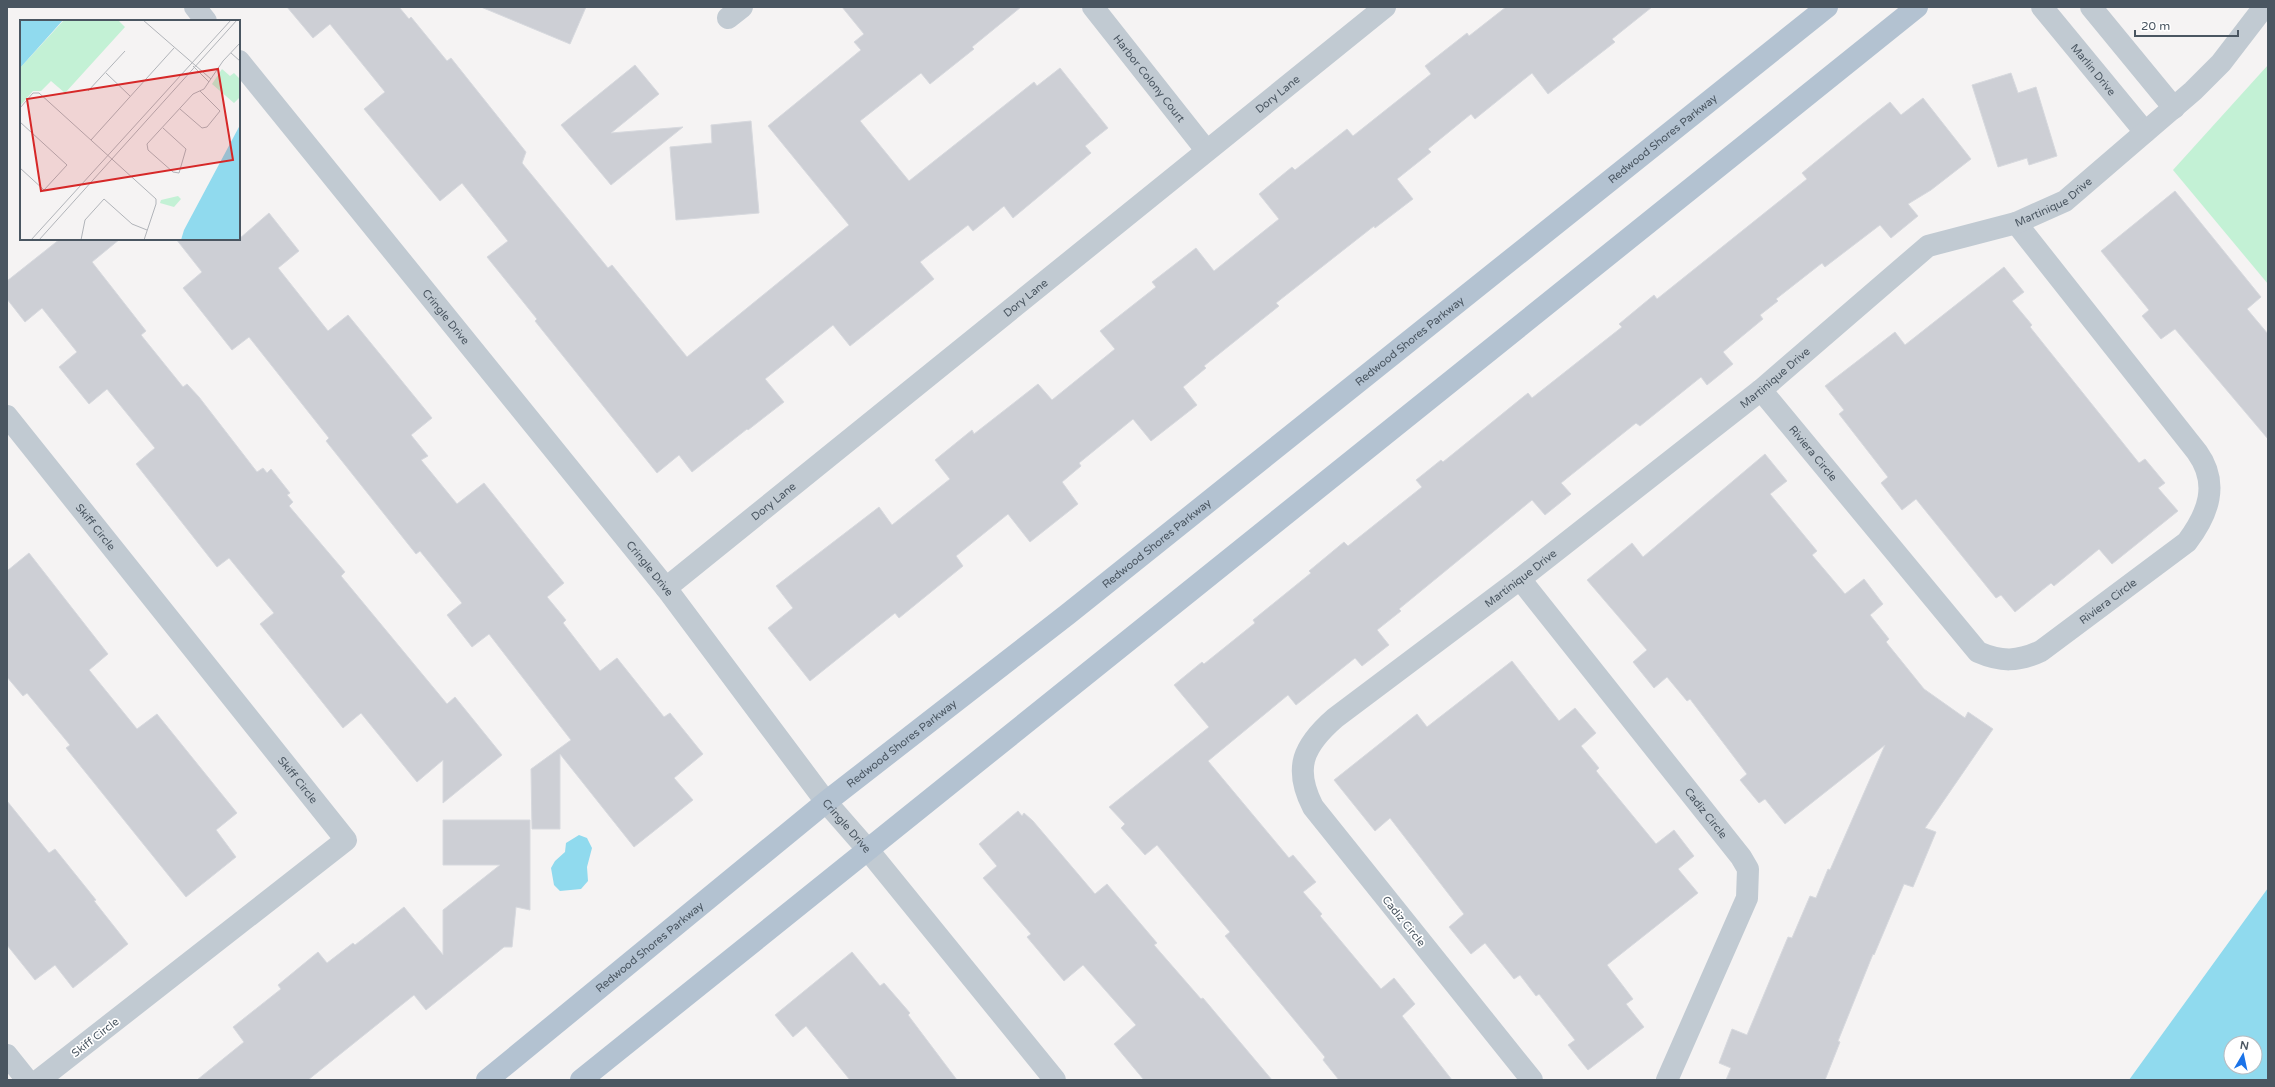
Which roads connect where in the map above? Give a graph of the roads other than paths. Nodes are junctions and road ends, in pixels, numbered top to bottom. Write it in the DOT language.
graph roads {
  1 [pos="195,7"];
  2 [pos="1093,7"];
  3 [pos="1385,7"];
  4 [pos="1827,7"];
  5 [pos="1917,7"];
  6 [pos="2042,7"];
  7 [pos="2091,7"];
  8 [pos="2264,7"];
  9 [pos="205,20"];
  10 [pos="240,62"];
  11 [pos="2174,108"];
  12 [pos="2145,132"];
  13 [pos="1206,150"];
  14 [pos="2016,223"];
  15 [pos="1761,390"];
  16 [pos="7,416"];
  17 [pos="1520,579"];
  18 [pos="666,588"];
  19 [pos="1302,776"];
  20 [pos="826,802"];
  21 [pos="868,850"];
  22 [pos="7,1055"];
  23 [pos="27,1080"];
  24 [pos="39,1080"];
  25 [pos="487,1080"];
  26 [pos="581,1080"];
  27 [pos="1055,1080"];
  28 [pos="1532,1080"];
  29 [pos="1667,1080"];
  1 -- 9 [label="street"];
  2 -- 13 [label="street, Harbor Colony Court"];
  3 -- 13 [label="street, Dory Lane"];
  4 -- 20 [label="main road, Redwood Shores Parkway"];
  5 -- 21 [label="main road"];
  6 -- 12 [label="street, Marlin Drive"];
  7 -- 11 [label="street"];
  8 -- 11 [label="street, Martinique Drive"];
  10 -- 18 [label="street, Cringle Drive"];
  11 -- 12 [label="street, Martinique Drive"];
  12 -- 14 [label="street, Martinique Drive"];
  13 -- 18 [label="street, Dory Lane"];
  14 -- 15 [label="street, Martinique Drive"];
  14 -- 15 [label="street, Riviera Circle"];
  15 -- 17 [label="street, Martinique Drive"];
  16 -- 24 [label="street, Skiff Circle"];
  17 -- 19 [label="street, Martinique Drive"];
  17 -- 29 [label="street, Cadiz Circle"];
  18 -- 20 [label="street, Cringle Drive"];
  19 -- 28 [label="street, Cadiz Circle"];
  20 -- 21 [label="street, Cringle Drive"];
  20 -- 25 [label="main road, Redwood Shores Parkway"];
  21 -- 26 [label="main road"];
  21 -- 27 [label="street, Cringle Drive"];
  22 -- 23 [label="street"];
}
